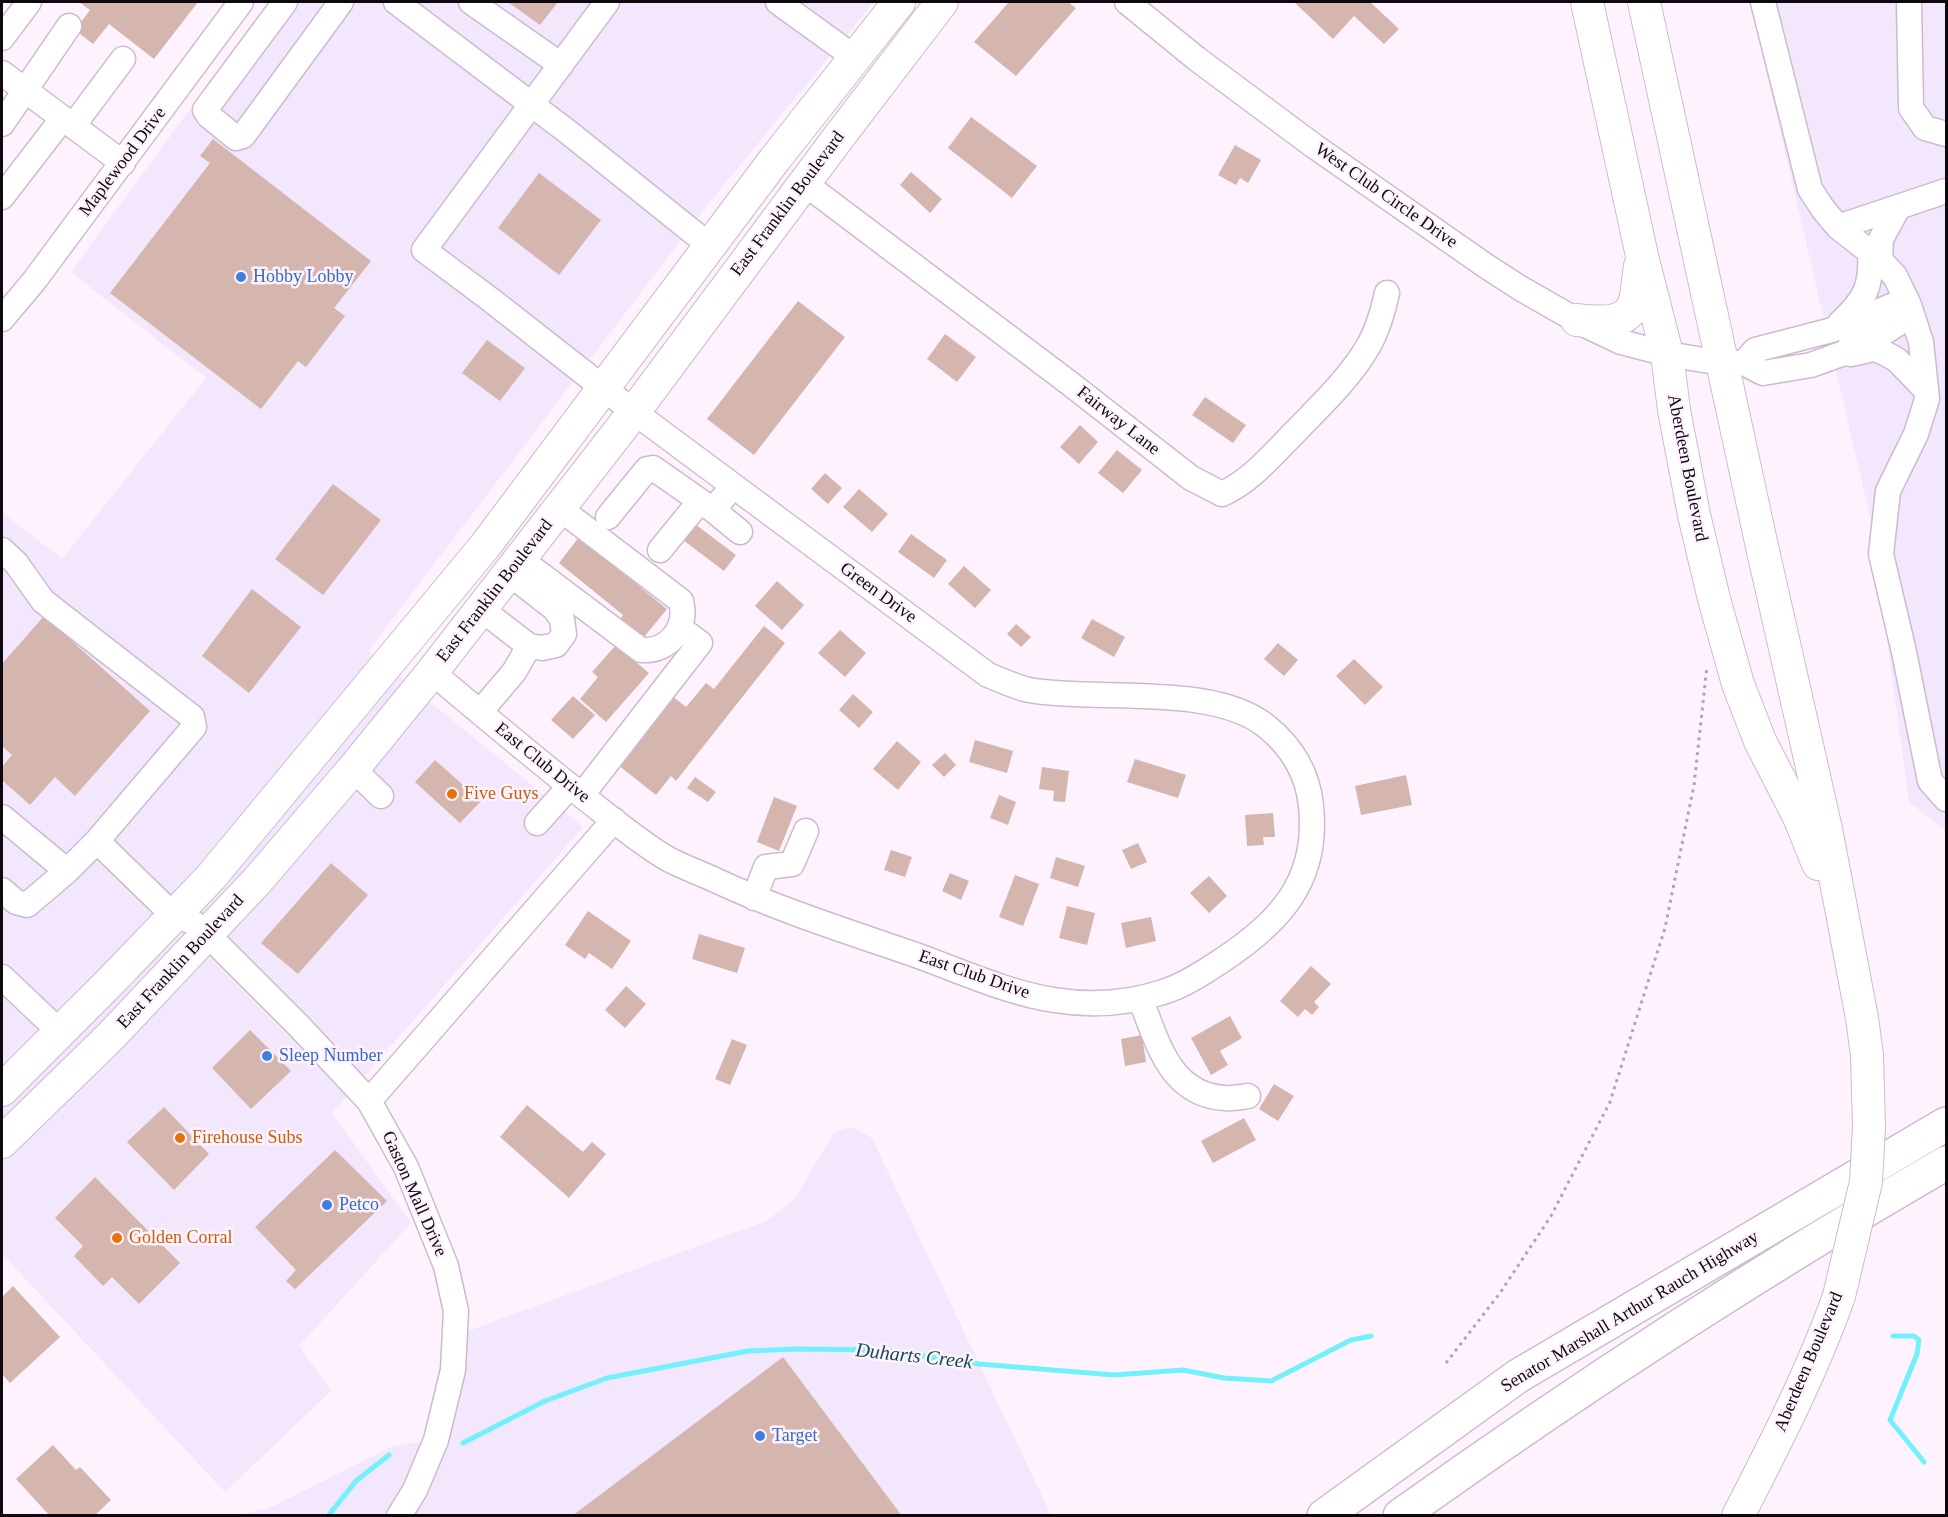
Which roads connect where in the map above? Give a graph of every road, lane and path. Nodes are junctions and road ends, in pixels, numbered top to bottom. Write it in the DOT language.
graph roads {
  1 [pos="29,2"];
  2 [pos="241,2"];
  3 [pos="285,2"];
  4 [pos="341,2"];
  5 [pos="396,2"];
  6 [pos="471,2"];
  7 [pos="608,2"];
  8 [pos="778,2"];
  9 [pos="899,2"];
  10 [pos="942,2"];
  11 [pos="1127,2"];
  12 [pos="1587,2"];
  13 [pos="1644,2"];
  14 [pos="1762,2"];
  15 [pos="1910,2"];
  16 [pos="69,26"];
  17 [pos="2,38"];
  18 [pos="854,57"];
  19 [pos="123,60"];
  20 [pos="561,65"];
  21 [pos="2,73"];
  22 [pos="25,91"];
  23 [pos="532,104"];
  24 [pos="68,122"];
  25 [pos="2,124"];
  26 [pos="1947,134"];
  27 [pos="123,163"];
  28 [pos="804,183"];
  29 [pos="1947,191"];
  30 [pos="2,197"];
  31 [pos="1898,207"];
  32 [pos="1838,227"];
  33 [pos="710,245"];
  34 [pos="1642,256"];
  35 [pos="1875,256"];
  36 [pos="1387,293"];
  37 [pos="1909,308"];
  38 [pos="2,319"];
  39 [pos="1576,320"];
  40 [pos="1832,330"];
  41 [pos="1844,353"];
  42 [pos="1667,354"];
  43 [pos="1733,363"];
  44 [pos="603,387"];
  45 [pos="1933,397"];
  46 [pos="634,412"];
  47 [pos="733,486"];
  48 [pos="706,505"];
  49 [pos="559,508"];
  50 [pos="608,517"];
  51 [pos="740,532"];
  52 [pos="2,550"];
  53 [pos="660,550"];
  54 [pos="514,566"];
  55 [pos="481,609"];
  56 [pos="680,628"];
  57 [pos="529,646"];
  58 [pos="1708,657"];
  59 [pos="432,672"];
  60 [pos="1191,699"];
  61 [pos="480,712"];
  62 [pos="352,769"];
  63 [pos="576,790"];
  64 [pos="381,796"];
  65 [pos="1947,799"];
  66 [pos="2,817"];
  67 [pos="614,820"];
  68 [pos="537,824"];
  69 [pos="806,831"];
  70 [pos="97,841"];
  71 [pos="67,871"];
  72 [pos="2,890"];
  73 [pos="754,898"];
  74 [pos="174,916"];
  75 [pos="1842,916"];
  76 [pos="207,934"];
  77 [pos="2,977"];
  78 [pos="1140,998"];
  79 [pos="60,1032"];
  80 [pos="2,1090"];
  81 [pos="1248,1096"];
  82 [pos="369,1101"];
  83 [pos="1947,1124"];
  84 [pos="2,1142"];
  85 [pos="1947,1163"];
  86 [pos="1446,1363"];
  87 [pos="399,1515"];
  88 [pos="1324,1515"];
  89 [pos="1400,1515"];
  90 [pos="1738,1515"];
  1 -- 17 [label="street"];
  2 -- 27 [label="street, Maplewood Drive"];
  3 -- 4 [label="street"];
  5 -- 23 [label="street"];
  6 -- 20 [label="street"];
  7 -- 20 [label="street"];
  8 -- 18 [label="street"];
  9 -- 18 [label="main road, East Franklin Boulevard"];
  10 -- 28 [label="main road, East Franklin Boulevard"];
  11 -- 39 [label="street, West Club Circle Drive"];
  12 -- 34 [label="main road, Aberdeen Boulevard"];
  13 -- 43 [label="main road, Aberdeen Boulevard"];
  14 -- 32 [label="street"];
  15 -- 26 [label="street"];
  16 -- 22 [label="street"];
  18 -- 33 [label="main road, East Franklin Boulevard"];
  19 -- 24 [label="street"];
  20 -- 23 [label="street"];
  21 -- 22 [label="street"];
  22 -- 24 [label="street"];
  22 -- 25 [label="street"];
  23 -- 33 [label="street"];
  23 -- 44 [label="street, Green Drive"];
  24 -- 27 [label="street"];
  24 -- 30 [label="street"];
  27 -- 38 [label="street, Maplewood Drive"];
  28 -- 36 [label="street, Fairway Lane"];
  28 -- 46 [label="main road, East Franklin Boulevard"];
  29 -- 31 [label="street"];
  31 -- 32 [label="street"];
  31 -- 35 [label="street"];
  32 -- 35 [label="street"];
  33 -- 44 [label="main road, East Franklin Boulevard"];
  34 -- 39 [label="main road"];
  34 -- 42 [label="main road, Aberdeen Boulevard"];
  35 -- 37 [label="street"];
  35 -- 40 [label="street"];
  37 -- 40 [label="street"];
  37 -- 41 [label="street"];
  37 -- 45 [label="street"];
  39 -- 42 [label="street, West Club Circle Drive"];
  40 -- 43 [label="street"];
  41 -- 43 [label="street, West Club Circle Drive"];
  41 -- 45 [label="street"];
  42 -- 43 [label="street, West Club Circle Drive"];
  42 -- 75 [label="main road, Aberdeen Boulevard"];
  43 -- 75 [label="main road, Aberdeen Boulevard"];
  44 -- 46 [label="street, Green Drive"];
  44 -- 74 [label="main road, East Franklin Boulevard"];
  45 -- 65 [label="street"];
  46 -- 47 [label="street, Green Drive"];
  46 -- 49 [label="main road, East Franklin Boulevard"];
  47 -- 48 [label="street"];
  47 -- 60 [label="street, Green Drive"];
  48 -- 50 [label="street"];
  48 -- 51 [label="street"];
  48 -- 53 [label="street"];
  49 -- 54 [label="main road, East Franklin Boulevard"];
  49 -- 56 [label="street"];
  52 -- 70 [label="street"];
  54 -- 55 [label="main road, East Franklin Boulevard"];
  54 -- 56 [label="street"];
  54 -- 57 [label="street"];
  55 -- 57 [label="street"];
  55 -- 59 [label="main road, East Franklin Boulevard"];
  56 -- 63 [label="street"];
  57 -- 61 [label="street"];
  58 -- 86 [label="path"];
  59 -- 61 [label="street, East Club Drive"];
  59 -- 62 [label="main road, East Franklin Boulevard"];
  60 -- 78 [label="street, East Club Drive"];
  61 -- 63 [label="street, East Club Drive"];
  62 -- 64 [label="street"];
  62 -- 76 [label="main road, East Franklin Boulevard"];
  63 -- 67 [label="street, East Club Drive"];
  63 -- 68 [label="street"];
  66 -- 71 [label="street"];
  67 -- 73 [label="street, East Club Drive"];
  67 -- 82 [label="street"];
  69 -- 73 [label="street"];
  70 -- 71 [label="street"];
  70 -- 74 [label="street, Gaston Mall Drive"];
  71 -- 72 [label="street"];
  73 -- 78 [label="street, East Club Drive"];
  74 -- 76 [label="street, Gaston Mall Drive"];
  74 -- 79 [label="main road, East Franklin Boulevard"];
  75 -- 90 [label="main road, Aberdeen Boulevard, bridge"];
  76 -- 82 [label="street, Gaston Mall Drive"];
  76 -- 84 [label="main road, East Franklin Boulevard"];
  77 -- 79 [label="street"];
  78 -- 81 [label="street"];
  79 -- 80 [label="main road, East Franklin Boulevard"];
  82 -- 87 [label="street, Gaston Mall Drive"];
  83 -- 88 [label="highway, Senator Marshall Arthur Rauch Highway"];
  85 -- 89 [label="highway, Senator Marshall Arthur Rauch Highway"];
}
